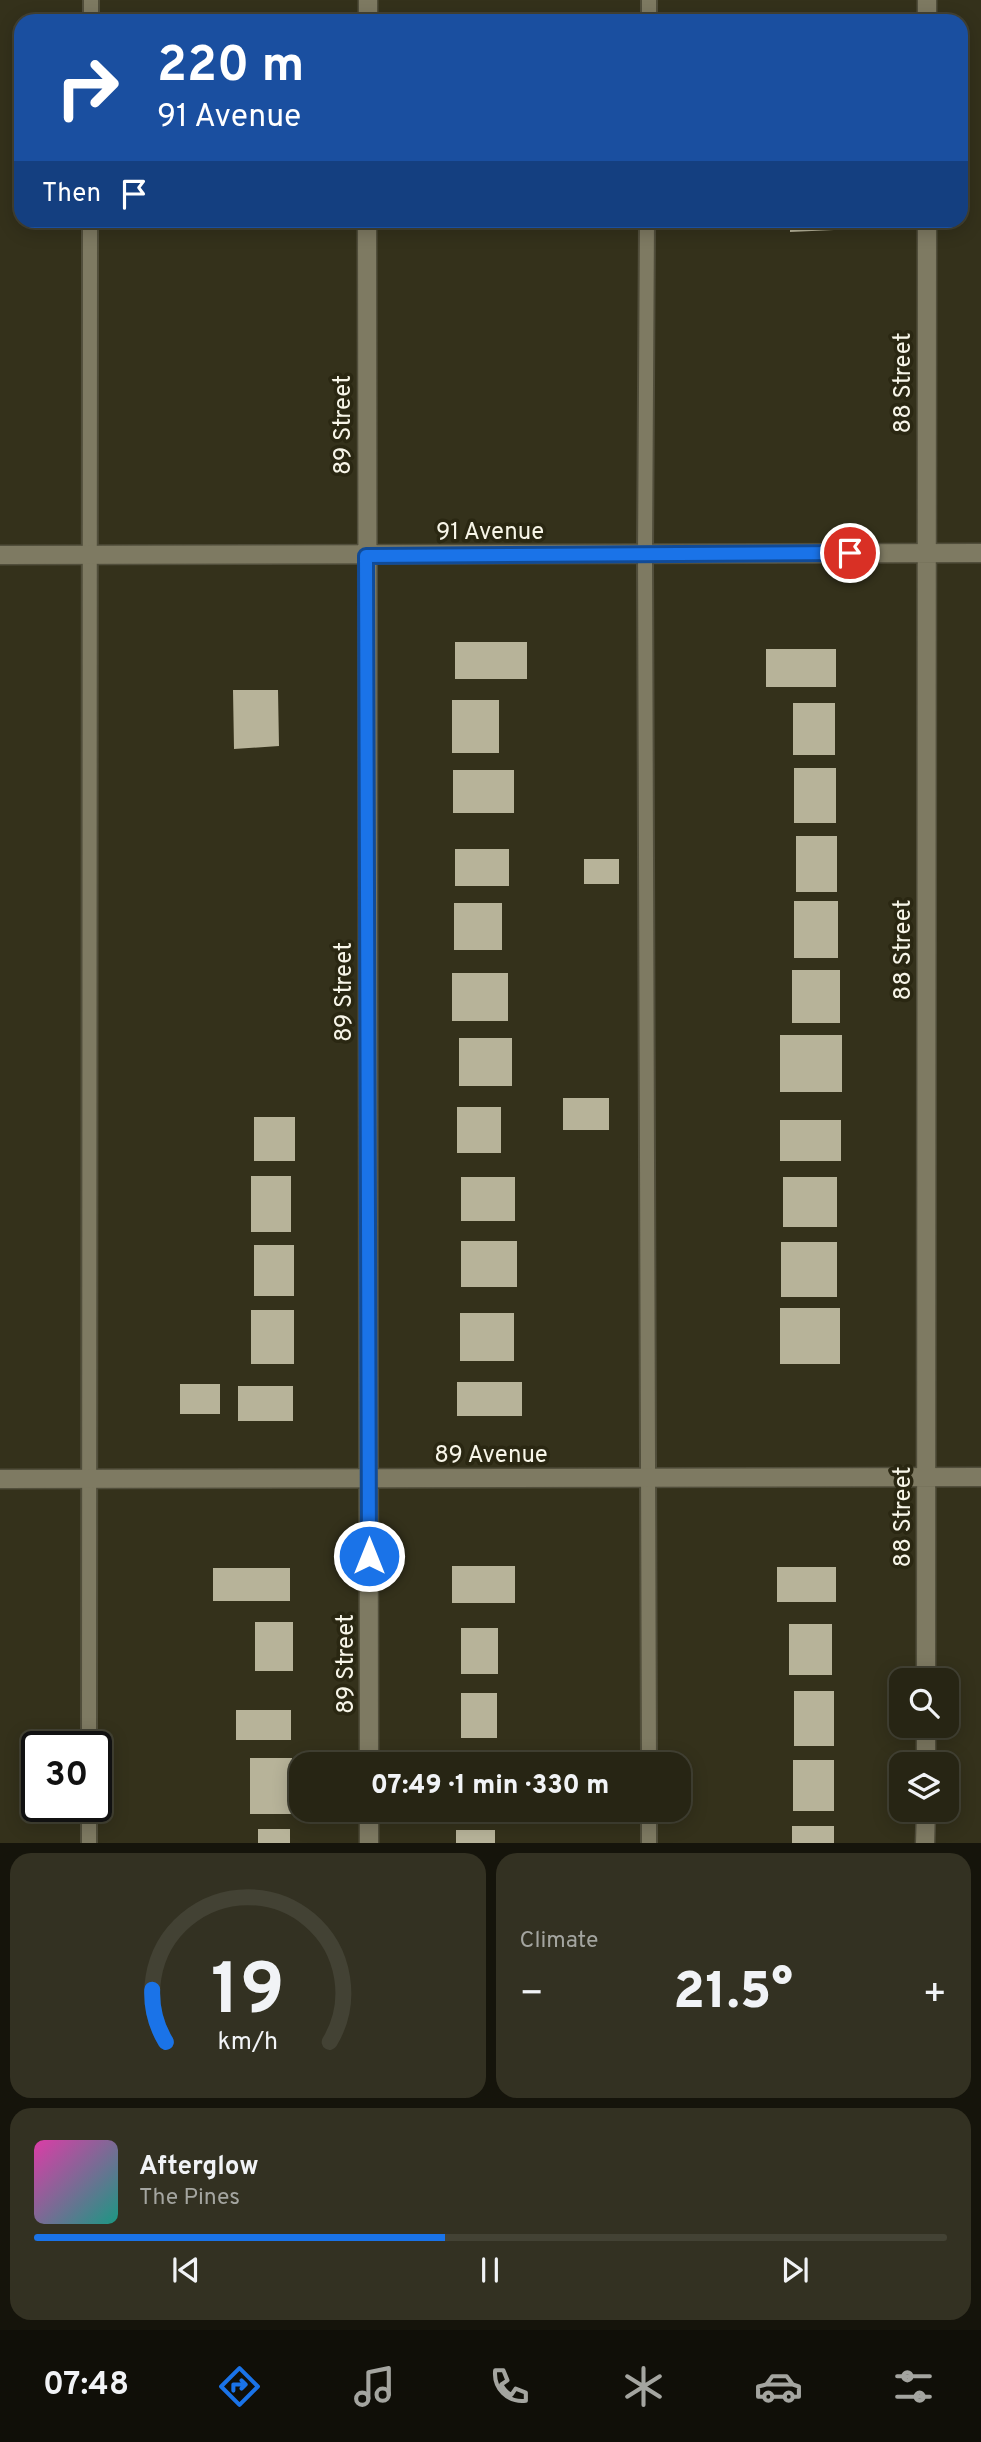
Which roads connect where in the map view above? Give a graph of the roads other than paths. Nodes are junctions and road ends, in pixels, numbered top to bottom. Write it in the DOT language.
graph roads {
  1 [pos="90,228"];
  2 [pos="368,228"];
  3 [pos="648,228"];
  4 [pos="927,228"];
  5 [pos="926,553"];
  6 [pos="981,553"];
  7 [pos="645,554"];
  8 [pos="0,555"];
  9 [pos="89,555"];
  10 [pos="366,556"];
  11 [pos="981,1477"];
  12 [pos="370,1478"];
  13 [pos="926,1478"];
  14 [pos="0,1479"];
  15 [pos="88,1479"];
  16 [pos="649,1479"];
  17 [pos="926,1668"];
  18 [pos="89,1731"];
  19 [pos="369,1752"];
  20 [pos="649,1752"];
  21 [pos="89,1822"];
  22 [pos="369,1822"];
  23 [pos="649,1822"];
  24 [pos="926,1822"];
  25 [pos="89,1843"];
  26 [pos="369,1843"];
  27 [pos="649,1843"];
  28 [pos="925,1843"];
  1 -- 9 [label="lane"];
  2 -- 10 [label="street, 89 Street"];
  3 -- 7 [label="lane"];
  4 -- 5 [label="street, 88 Street"];
  5 -- 6 [label="street, 91 Avenue"];
  5 -- 7 [label="street, 91 Avenue"];
  5 -- 13 [label="street, 88 Street"];
  7 -- 10 [label="street, 91 Avenue"];
  7 -- 16 [label="lane"];
  8 -- 9 [label="street, 91 Avenue"];
  9 -- 10 [label="street, 91 Avenue"];
  9 -- 15 [label="lane"];
  10 -- 12 [label="street, 89 Street"];
  11 -- 13 [label="street, 89 Avenue"];
  12 -- 15 [label="street, 89 Avenue"];
  12 -- 16 [label="street, 89 Avenue"];
  12 -- 19 [label="street, 89 Street"];
  13 -- 16 [label="street, 89 Avenue"];
  13 -- 17 [label="street, 88 Street"];
  14 -- 15 [label="street, 89 Avenue"];
  15 -- 18 [label="lane"];
  16 -- 20 [label="lane"];
  21 -- 25 [label="lane"];
  22 -- 26 [label="street"];
  23 -- 27 [label="lane"];
  24 -- 28 [label="street"];
}
